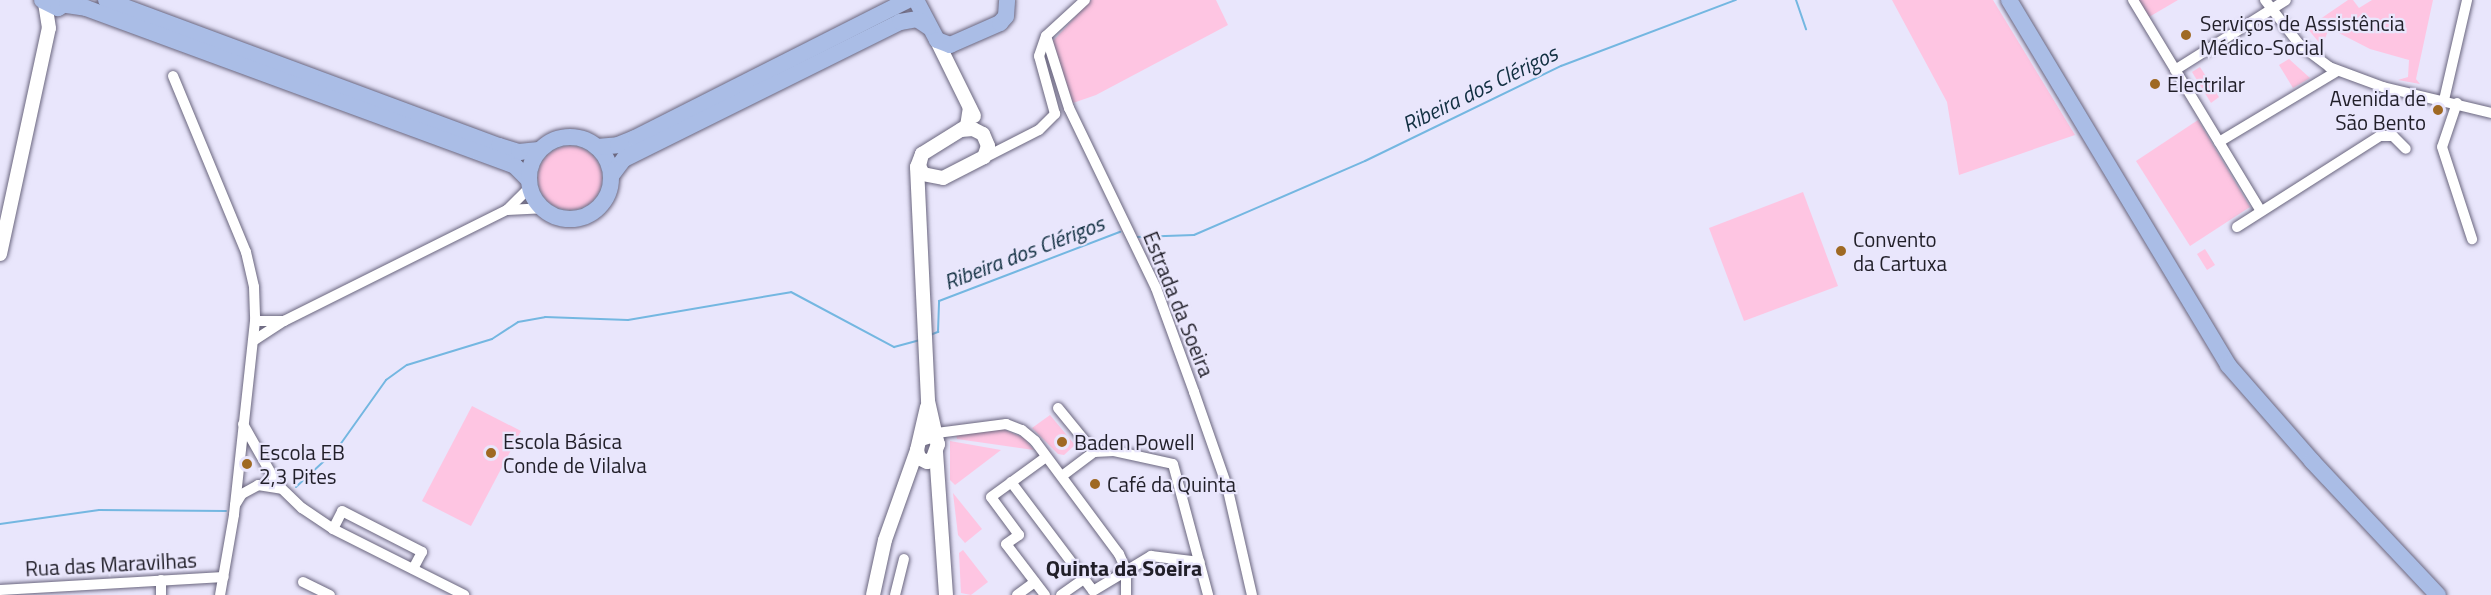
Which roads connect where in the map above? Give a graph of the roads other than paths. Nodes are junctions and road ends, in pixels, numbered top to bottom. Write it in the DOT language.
graph roads {
  1 [pos="106,0"];
  2 [pos="908,0"];
  3 [pos="916,0"];
  4 [pos="1007,0"];
  5 [pos="1085,0"];
  6 [pos="2009,0"];
  7 [pos="2020,0"];
  8 [pos="2133,0"];
  9 [pos="2286,0"];
  10 [pos="2467,0"];
  11 [pos="43,2"];
  12 [pos="68,4"];
  13 [pos="2268,5"];
  14 [pos="2021,20"];
  15 [pos="49,28"];
  16 [pos="932,32"];
  17 [pos="1046,36"];
  18 [pos="961,42"];
  19 [pos="951,70"];
  20 [pos="2175,70"];
  21 [pos="2337,71"];
  22 [pos="173,76"];
  23 [pos="2444,100"];
  24 [pos="2457,103"];
  25 [pos="970,108"];
  26 [pos="2491,113"];
  27 [pos="961,130"];
  28 [pos="984,136"];
  29 [pos="2219,142"];
  30 [pos="1009,146"];
  31 [pos="597,147"];
  32 [pos="2406,149"];
  33 [pos="539,150"];
  34 [pos="922,154"];
  35 [pos="979,160"];
  36 [pos="611,176"];
  37 [pos="943,178"];
  38 [pos="529,183"];
  39 [pos="920,199"];
  40 [pos="542,208"];
  41 [pos="507,210"];
  42 [pos="2261,211"];
  43 [pos="2236,227"];
  44 [pos="2472,239"];
  45 [pos="0,254"];
  46 [pos="255,321"];
  47 [pos="284,321"];
  48 [pos="253,341"];
  49 [pos="1058,408"];
  50 [pos="243,424"];
  51 [pos="928,446"];
  52 [pos="1094,452"];
  53 [pos="1046,457"];
  54 [pos="1062,476"];
  55 [pos="1011,482"];
  56 [pos="282,489"];
  57 [pos="235,505"];
  58 [pos="333,529"];
  59 [pos="904,559"];
  60 [pos="1200,562"];
  61 [pos="413,569"];
  62 [pos="1126,570"];
  63 [pos="224,577"];
  64 [pos="1084,579"];
  65 [pos="161,580"];
  66 [pos="303,582"];
  67 [pos="1035,582"];
  68 [pos="93,589"];
  69 [pos="0,590"];
  70 [pos="873,592"];
  71 [pos="460,594"];
  72 [pos="895,594"];
  73 [pos="161,595"];
  74 [pos="220,595"];
  75 [pos="330,595"];
  76 [pos="946,595"];
  77 [pos="1017,595"];
  78 [pos="1045,595"];
  79 [pos="1061,595"];
  80 [pos="1126,595"];
  81 [pos="1208,595"];
  82 [pos="1252,595"];
  83 [pos="2438,595"];
  1 -- 33 [label="main road"];
  2 -- 31 [label="main road"];
  3 -- 16 [label="main road"];
  4 -- 18 [label="main road"];
  5 -- 17 [label="street"];
  6 -- 14 [label="main road"];
  7 -- 14 [label="street"];
  8 -- 20 [label="street"];
  9 -- 13 [label="street"];
  10 -- 23 [label="street"];
  11 -- 12 [label="main road"];
  11 -- 15 [label="street"];
  12 -- 15 [label="street"];
  12 -- 38 [label="main road"];
  13 -- 20 [label="street"];
  13 -- 21 [label="street"];
  14 -- 83 [label="main road"];
  15 -- 45 [label="street"];
  16 -- 18 [label="main road"];
  16 -- 19 [label="street"];
  16 -- 36 [label="main road"];
  17 -- 30 [label="street"];
  17 -- 82 [label="street, Estrada da Soeira"];
  18 -- 19 [label="street"];
  19 -- 25 [label="street"];
  20 -- 29 [label="street"];
  21 -- 23 [label="street"];
  21 -- 29 [label="street"];
  22 -- 46 [label="street"];
  23 -- 24 [label="street"];
  24 -- 26 [label="street"];
  24 -- 44 [label="street"];
  25 -- 27 [label="street"];
  25 -- 28 [label="street"];
  27 -- 28 [label="street"];
  27 -- 34 [label="street"];
  28 -- 30 [label="street"];
  28 -- 35 [label="street"];
  29 -- 42 [label="street"];
  30 -- 35 [label="street"];
  31 -- 33 [label="main road"];
  31 -- 36 [label="main road"];
  32 -- 42 [label="street"];
  33 -- 38 [label="main road"];
  34 -- 37 [label="street"];
  34 -- 39 [label="street"];
  35 -- 37 [label="street"];
  36 -- 40 [label="main road"];
  37 -- 39 [label="street"];
  38 -- 40 [label="main road"];
  38 -- 41 [label="street"];
  39 -- 51 [label="street"];
  40 -- 41 [label="street"];
  41 -- 47 [label="street"];
  42 -- 43 [label="street"];
  46 -- 47 [label="street"];
  46 -- 48 [label="street"];
  47 -- 48 [label="street"];
  48 -- 50 [label="street"];
  49 -- 52 [label="street"];
  50 -- 56 [label="street"];
  50 -- 57 [label="street"];
  51 -- 53 [label="street"];
  51 -- 70 [label="street"];
  51 -- 76 [label="street"];
  52 -- 54 [label="street"];
  52 -- 60 [label="street"];
  53 -- 54 [label="street"];
  53 -- 55 [label="street"];
  54 -- 62 [label="street"];
  55 -- 64 [label="street"];
  55 -- 67 [label="street"];
  56 -- 57 [label="street"];
  56 -- 58 [label="street"];
  57 -- 63 [label="street"];
  58 -- 61 [label="street"];
  58 -- 61 [label="street"];
  59 -- 72 [label="street"];
  60 -- 62 [label="street"];
  60 -- 81 [label="street"];
  61 -- 71 [label="street"];
  62 -- 64 [label="street"];
  62 -- 80 [label="street"];
  63 -- 65 [label="street, Rua das Maravilhas"];
  63 -- 74 [label="street"];
  64 -- 79 [label="street"];
  65 -- 68 [label="street, Rua das Maravilhas"];
  65 -- 73 [label="street"];
  66 -- 75 [label="street"];
  67 -- 77 [label="street"];
  67 -- 78 [label="street"];
  68 -- 69 [label="street, Rua das Maravilhas"];
  70 -- 72 [label="street"];
}
